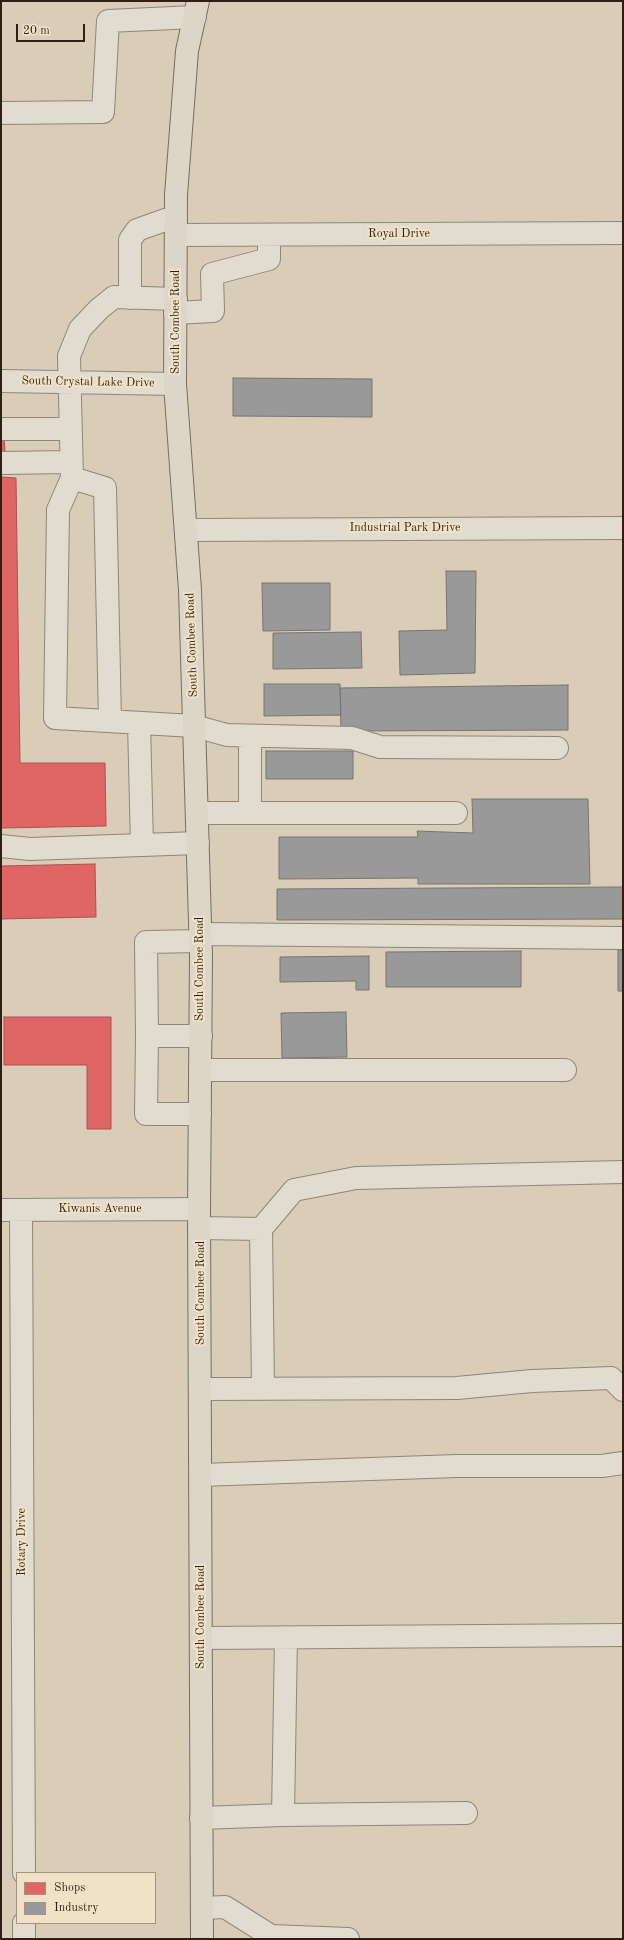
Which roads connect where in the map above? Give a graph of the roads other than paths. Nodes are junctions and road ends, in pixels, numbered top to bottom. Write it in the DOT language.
graph roads {
  1 [pos="196,9"];
  2 [pos="1,113"];
  3 [pos="176,227"];
  4 [pos="623,233"];
  5 [pos="270,235"];
  6 [pos="130,298"];
  7 [pos="176,306"];
  8 [pos="1,381"];
  9 [pos="69,382"];
  10 [pos="175,384"];
  11 [pos="1,429"];
  12 [pos="70,429"];
  13 [pos="1,463"];
  14 [pos="71,470"];
  15 [pos="623,528"];
  16 [pos="186,530"];
  17 [pos="110,721"];
  18 [pos="139,723"];
  19 [pos="194,726"];
  20 [pos="250,736"];
  21 [pos="557,748"];
  22 [pos="197,813"];
  23 [pos="250,813"];
  24 [pos="456,813"];
  25 [pos="198,843"];
  26 [pos="142,845"];
  27 [pos="1,846"];
  28 [pos="201,937"];
  29 [pos="623,938"];
  30 [pos="147,1036"];
  31 [pos="201,1036"];
  32 [pos="200,1070"];
  33 [pos="565,1070"];
  34 [pos="200,1114"];
  35 [pos="623,1172"];
  36 [pos="11,1210"];
  37 [pos="200,1218"];
  38 [pos="261,1228"];
  39 [pos="263,1388"];
  40 [pos="201,1389"];
  41 [pos="623,1390"];
  42 [pos="623,1463"];
  43 [pos="201,1476"];
  44 [pos="623,1635"];
  45 [pos="201,1638"];
  46 [pos="286,1638"];
  47 [pos="466,1813"];
  48 [pos="283,1815"];
  49 [pos="201,1818"];
  50 [pos="24,1872"];
  51 [pos="202,1908"];
  52 [pos="24,1924"];
  53 [pos="24,1939"];
  54 [pos="202,1939"];
  55 [pos="348,1939"];
  1 -- 2 [label="street"];
  1 -- 3 [label="main road, South Combee Road"];
  3 -- 5 [label="street, Royal Drive"];
  3 -- 6 [label="street, Royal Drive"];
  3 -- 7 [label="main road, South Combee Road"];
  4 -- 5 [label="street, Royal Drive"];
  5 -- 7 [label="street"];
  6 -- 7 [label="street"];
  6 -- 9 [label="street"];
  7 -- 10 [label="main road, South Combee Road"];
  8 -- 9 [label="street, South Crystal Lake Drive"];
  9 -- 10 [label="street, South Crystal Lake Drive"];
  9 -- 12 [label="street"];
  10 -- 16 [label="main road, South Combee Road"];
  11 -- 12 [label="street"];
  12 -- 14 [label="street"];
  13 -- 14 [label="street"];
  14 -- 17 [label="street"];
  14 -- 17 [label="street"];
  15 -- 16 [label="street, Industrial Park Drive"];
  16 -- 19 [label="main road, South Combee Road"];
  17 -- 18 [label="street"];
  18 -- 19 [label="street"];
  18 -- 26 [label="street"];
  19 -- 20 [label="street"];
  19 -- 22 [label="main road, South Combee Road"];
  20 -- 21 [label="street"];
  20 -- 23 [label="street"];
  22 -- 23 [label="street"];
  22 -- 25 [label="main road, South Combee Road"];
  23 -- 24 [label="street"];
  25 -- 26 [label="street"];
  25 -- 28 [label="main road, South Combee Road"];
  26 -- 27 [label="street"];
  28 -- 29 [label="street"];
  28 -- 30 [label="street"];
  28 -- 31 [label="main road, South Combee Road"];
  30 -- 31 [label="street"];
  30 -- 34 [label="street"];
  31 -- 32 [label="main road, South Combee Road"];
  32 -- 33 [label="street"];
  32 -- 34 [label="main road, South Combee Road"];
  34 -- 37 [label="main road, South Combee Road"];
  35 -- 38 [label="street"];
  36 -- 37 [label="street, Kiwanis Avenue"];
  36 -- 50 [label="street, Rotary Drive"];
  37 -- 38 [label="street, Kiwanis Avenue"];
  37 -- 40 [label="main road, South Combee Road"];
  38 -- 39 [label="street"];
  39 -- 40 [label="street"];
  39 -- 41 [label="street"];
  40 -- 43 [label="main road, South Combee Road"];
  42 -- 43 [label="street"];
  43 -- 45 [label="main road, South Combee Road"];
  44 -- 46 [label="street"];
  45 -- 46 [label="street"];
  45 -- 49 [label="main road, South Combee Road"];
  46 -- 48 [label="street"];
  47 -- 48 [label="street"];
  48 -- 49 [label="street"];
  49 -- 51 [label="main road, South Combee Road"];
  51 -- 54 [label="main road, South Combee Road"];
  51 -- 55 [label="street"];
  52 -- 53 [label="street"];
}
